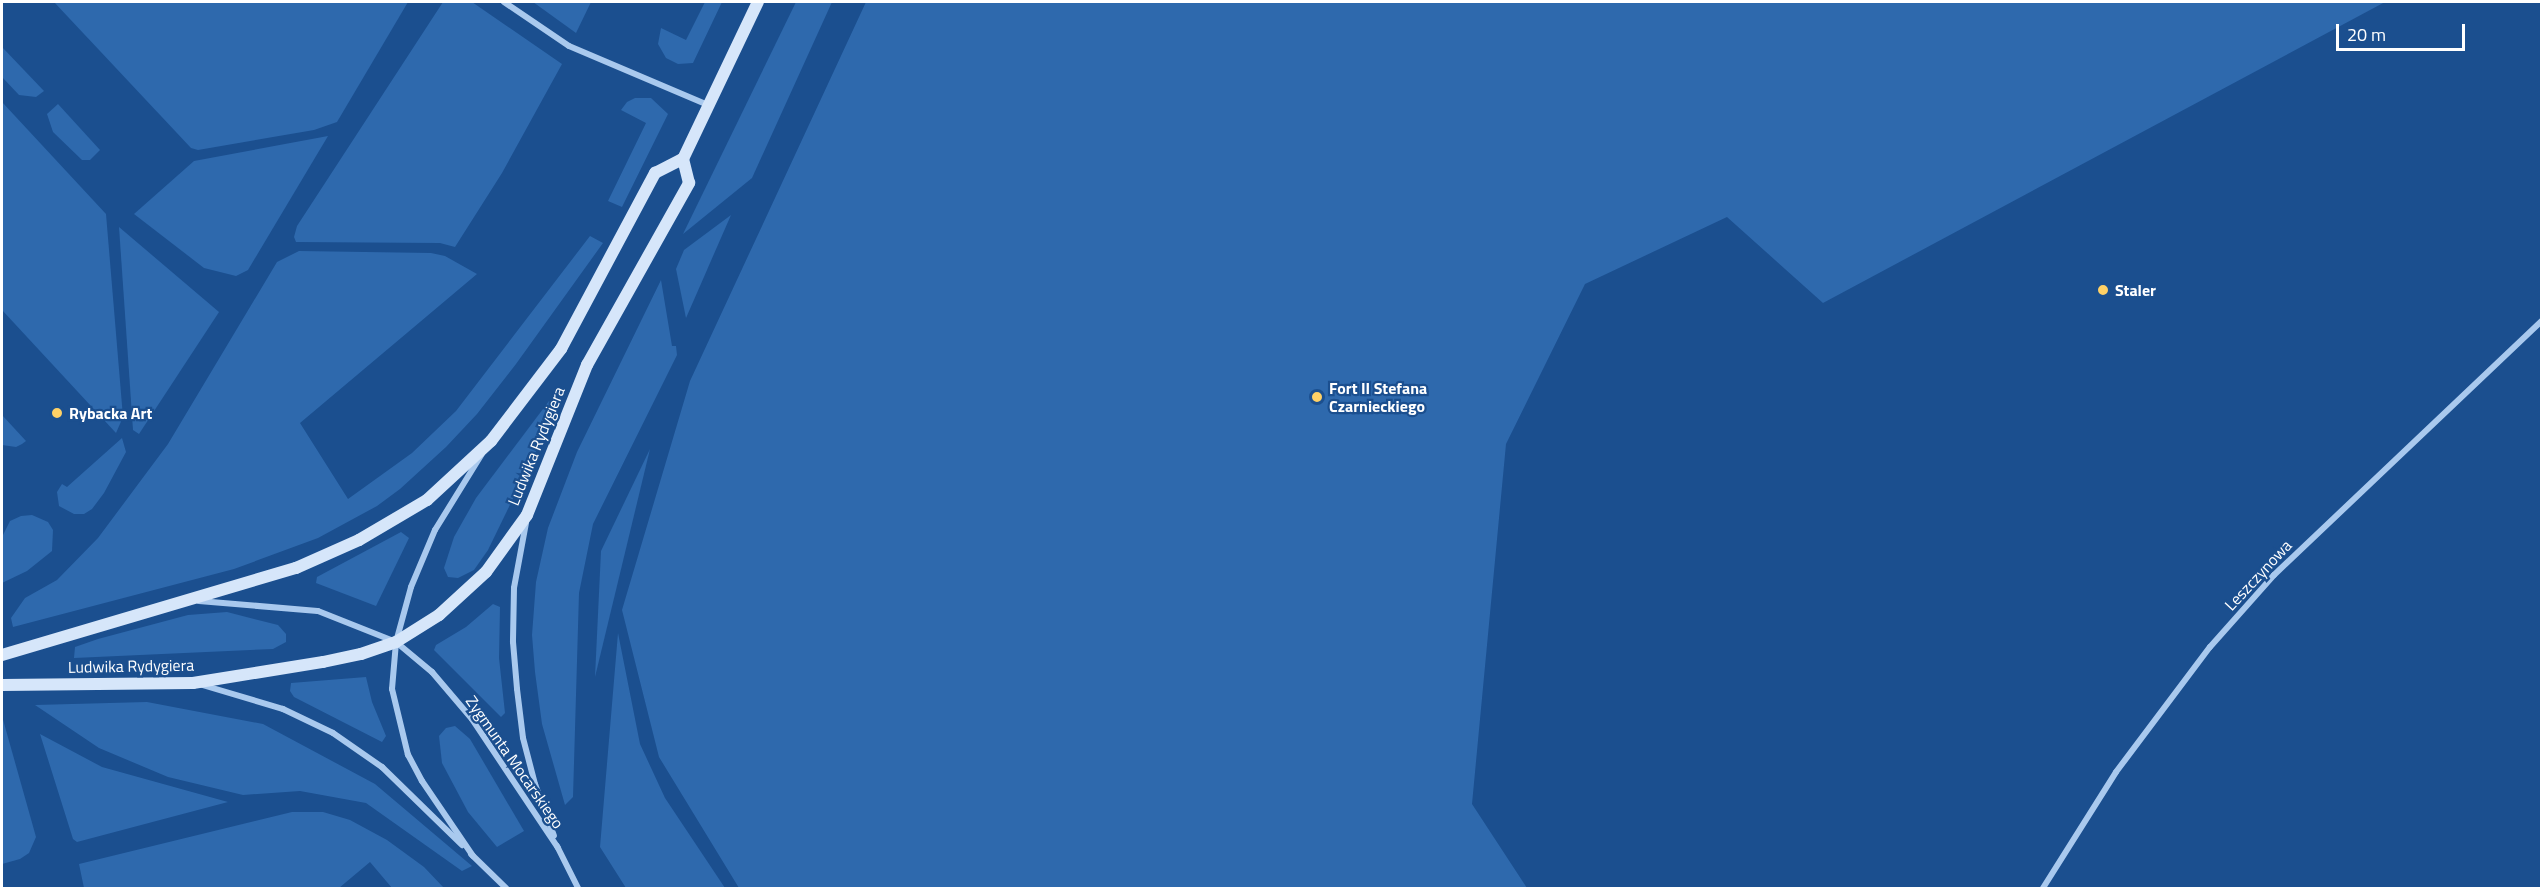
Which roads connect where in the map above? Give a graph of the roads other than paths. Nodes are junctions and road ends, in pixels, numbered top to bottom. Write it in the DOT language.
graph roads {
  1 [pos="504,2"];
  2 [pos="758,2"];
  3 [pos="708,105"];
  4 [pos="683,159"];
  5 [pos="2541,321"];
  6 [pos="491,441"];
  7 [pos="527,515"];
  8 [pos="193,600"];
  9 [pos="396,642"];
  10 [pos="2,655"];
  11 [pos="193,682"];
  12 [pos="2,685"];
  13 [pos="558,848"];
  14 [pos="473,856"];
  15 [pos="506,888"];
  16 [pos="578,888"];
  17 [pos="2043,888"];
  1 -- 3 [label="street"];
  2 -- 3 [label="street"];
  3 -- 4 [label="street"];
  4 -- 6 [label="street, Ludwika Rydygiera"];
  4 -- 7 [label="street, Ludwika Rydygiera"];
  5 -- 17 [label="street, Leszczynowa"];
  6 -- 8 [label="street, Ludwika Rydygiera"];
  6 -- 9 [label="street"];
  7 -- 9 [label="street, Ludwika Rydygiera"];
  7 -- 13 [label="street, Zygmunta Mocarskiego"];
  8 -- 9 [label="street, Zygmunta Mocarskiego"];
  8 -- 10 [label="street, Ludwika Rydygiera"];
  9 -- 11 [label="street, Ludwika Rydygiera"];
  9 -- 13 [label="street, Zygmunta Mocarskiego"];
  9 -- 14 [label="street"];
  11 -- 12 [label="street, Ludwika Rydygiera"];
  11 -- 14 [label="street"];
  13 -- 16 [label="street, Zygmunta Mocarskiego"];
  14 -- 15 [label="street"];
}
